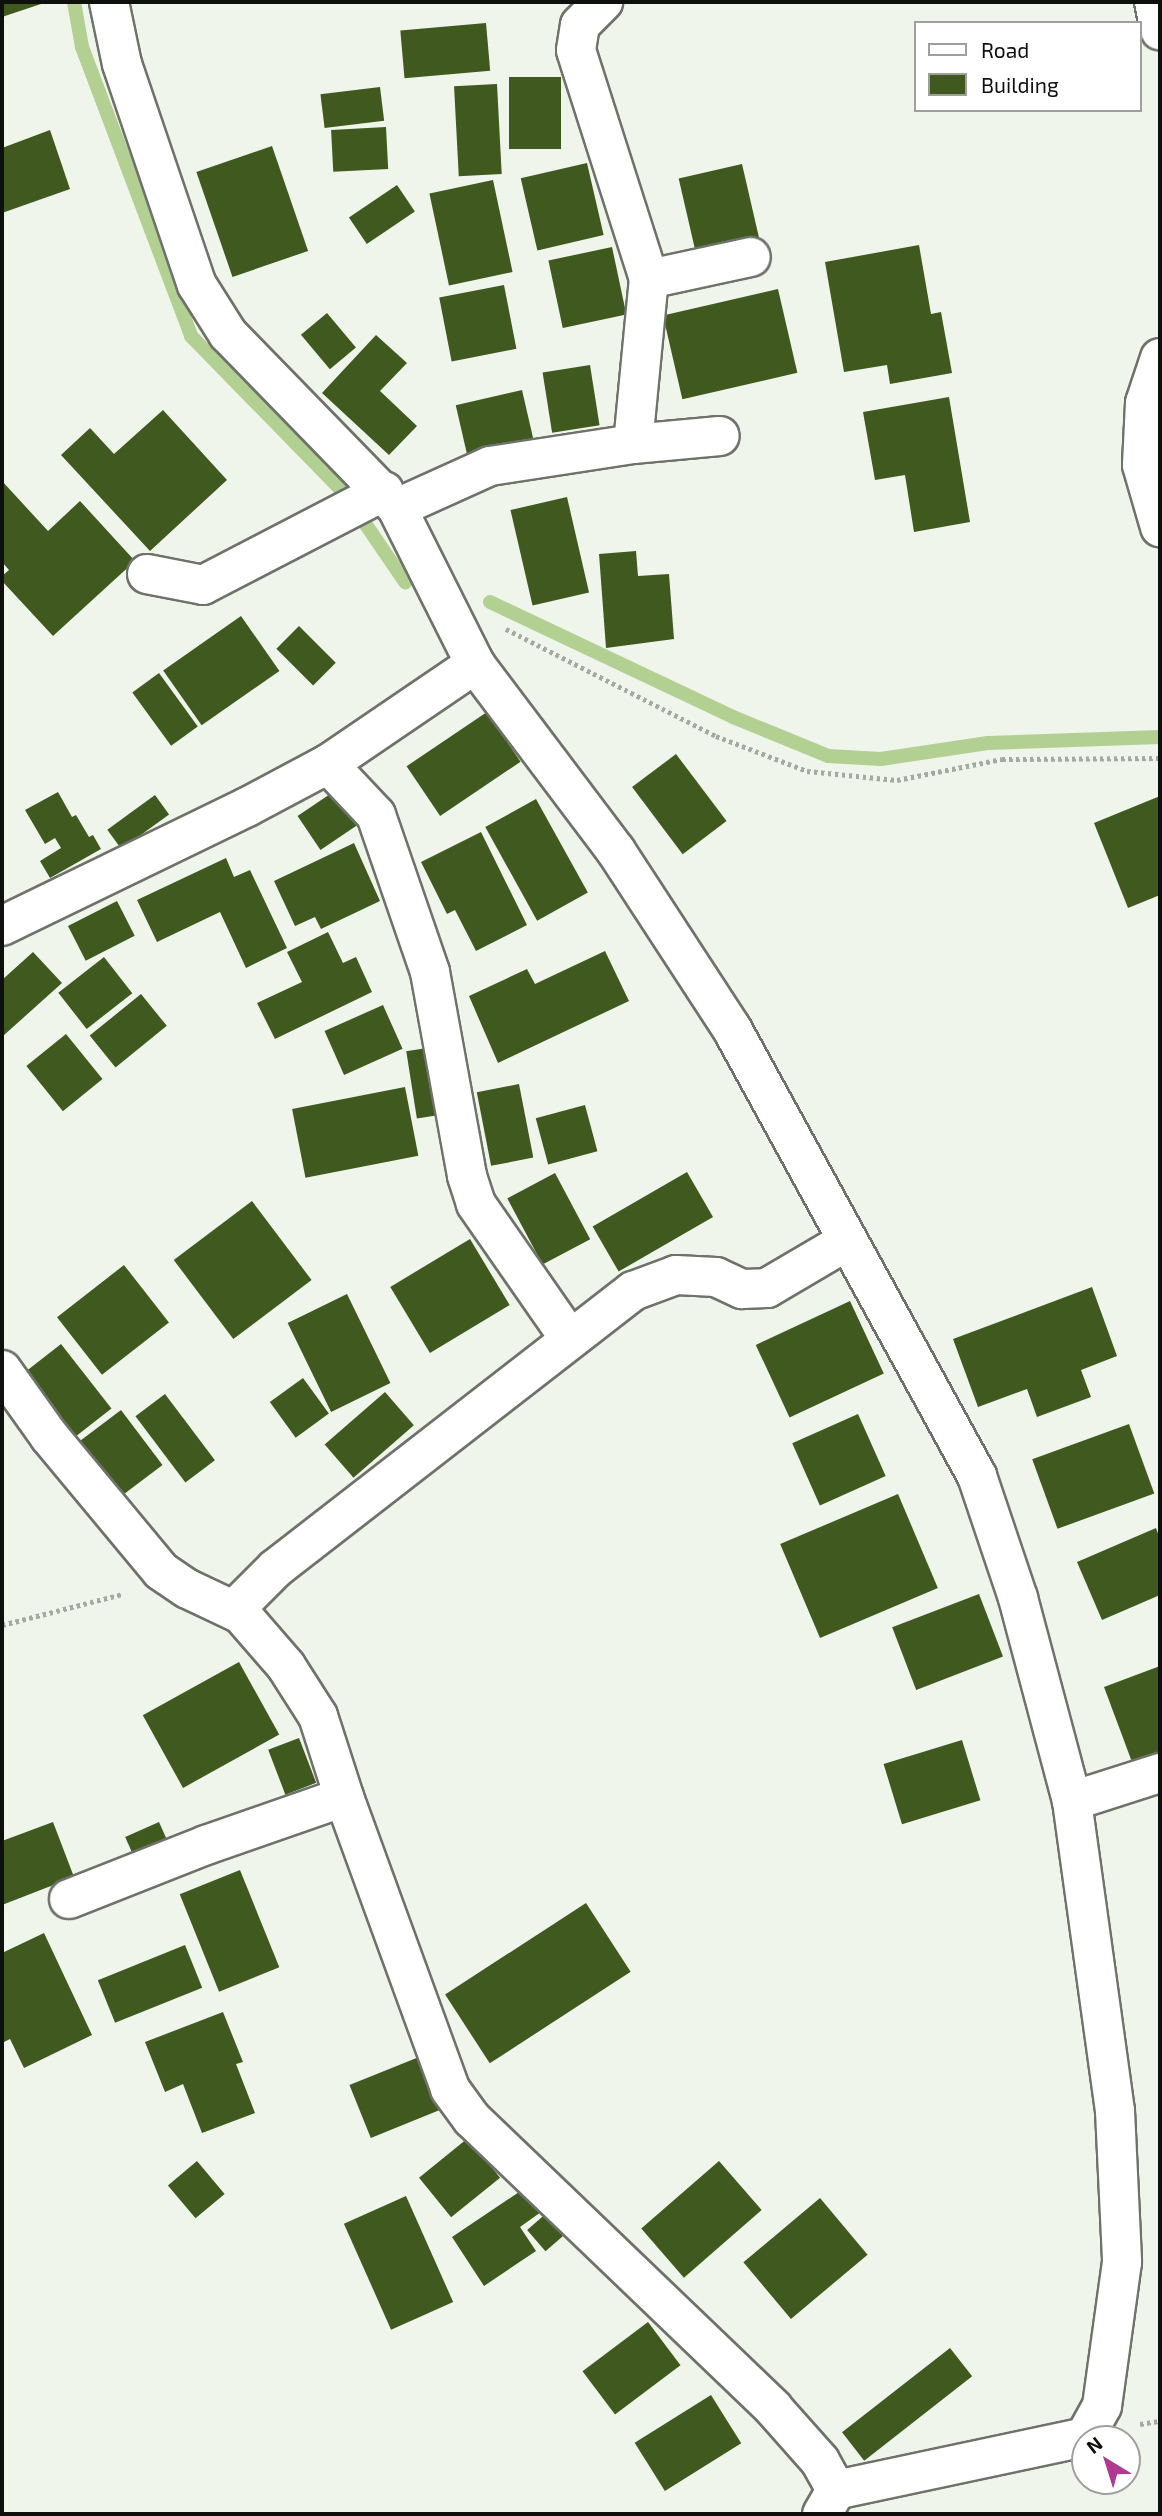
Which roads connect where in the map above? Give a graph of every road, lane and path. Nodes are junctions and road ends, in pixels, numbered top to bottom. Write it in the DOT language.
graph roads {
  1 [pos="109,2"];
  2 [pos="561,2"];
  3 [pos="603,2"];
  4 [pos="1154,2"];
  5 [pos="1160,30"];
  6 [pos="578,37"];
  7 [pos="751,257"];
  8 [pos="649,279"];
  9 [pos="1160,358"];
  10 [pos="720,436"];
  11 [pos="633,444"];
  12 [pos="373,503"];
  13 [pos="1160,527"];
  14 [pos="147,574"];
  15 [pos="457,627"];
  16 [pos="475,664"];
  17 [pos="1160,758"];
  18 [pos="328,764"];
  19 [pos="2,926"];
  20 [pos="847,1241"];
  21 [pos="569,1338"];
  22 [pos="2,1370"];
  23 [pos="161,1572"];
  24 [pos="234,1610"];
  25 [pos="2,1625"];
  26 [pos="1160,1773"];
  27 [pos="344,1797"];
  28 [pos="1072,1801"];
  29 [pos="69,1899"];
  30 [pos="829,2502"];
  1 -- 12 [label="street"];
  2 -- 6 [label="street"];
  3 -- 6 [label="street"];
  4 -- 5 [label="street"];
  6 -- 8 [label="street"];
  7 -- 8 [label="street"];
  8 -- 11 [label="street"];
  9 -- 13 [label="street"];
  10 -- 11 [label="street"];
  11 -- 12 [label="street"];
  12 -- 14 [label="street"];
  12 -- 15 [label="street"];
  15 -- 16 [label="street"];
  15 -- 17 [label="path"];
  16 -- 18 [label="street"];
  16 -- 20 [label="street"];
  18 -- 19 [label="street"];
  18 -- 21 [label="street"];
  20 -- 21 [label="street"];
  20 -- 28 [label="street"];
  21 -- 24 [label="street"];
  22 -- 23 [label="street"];
  23 -- 24 [label="street"];
  23 -- 25 [label="path"];
  24 -- 27 [label="street"];
  26 -- 28 [label="street"];
  27 -- 29 [label="street"];
  27 -- 30 [label="street"];
  28 -- 30 [label="street"];
}
